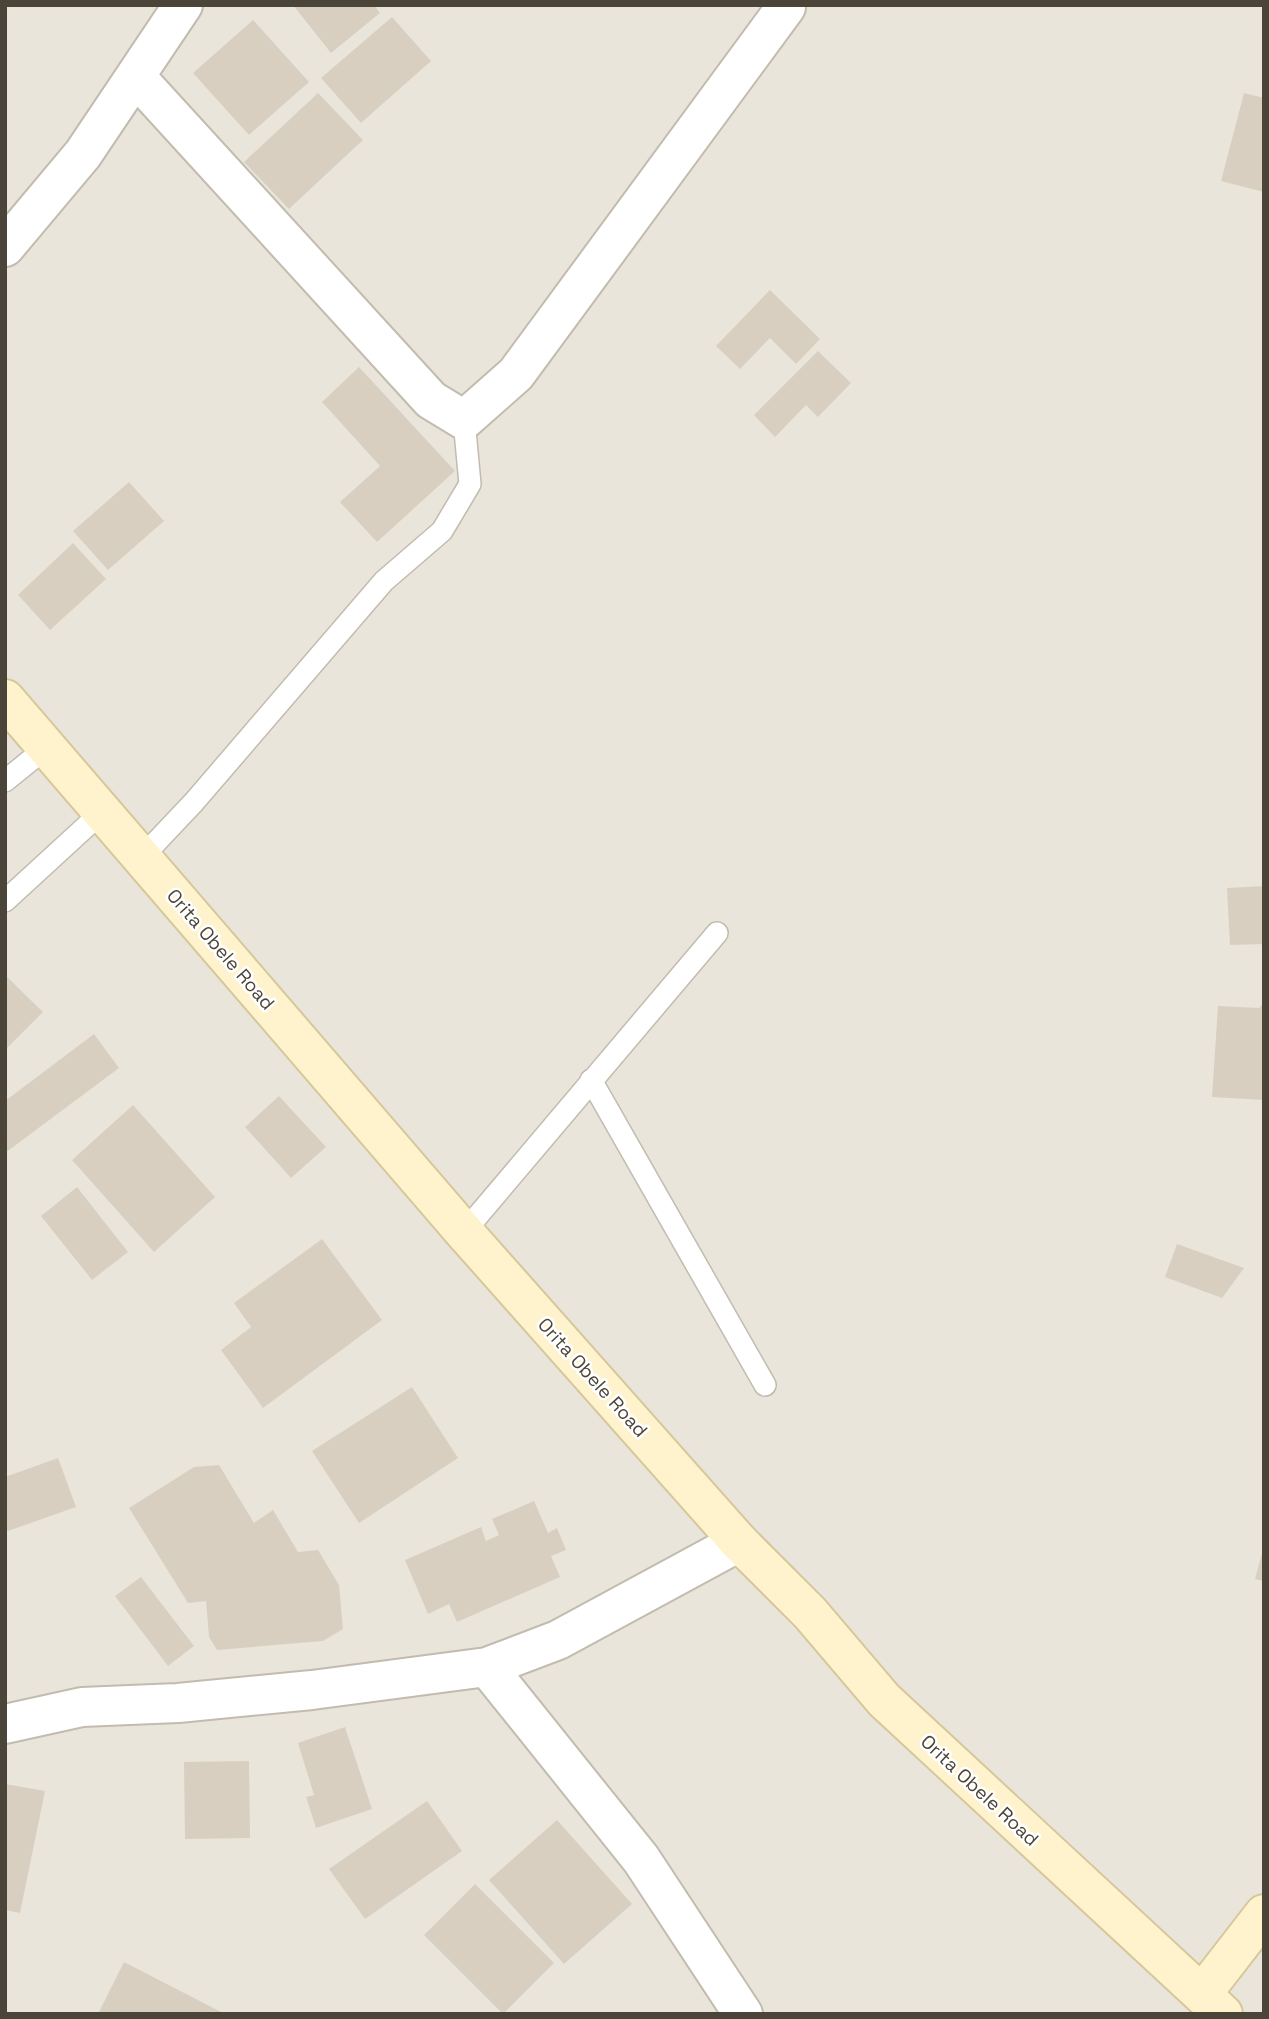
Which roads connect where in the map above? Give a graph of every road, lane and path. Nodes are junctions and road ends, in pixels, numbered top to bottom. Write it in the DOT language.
graph roads {
  1 [pos="183,5"];
  2 [pos="786,7"];
  3 [pos="136,77"];
  4 [pos="5,247"];
  5 [pos="464,420"];
  6 [pos="5,699"];
  7 [pos="47,747"];
  8 [pos="5,781"];
  9 [pos="103,811"];
  10 [pos="142,857"];
  11 [pos="5,901"];
  12 [pos="717,933"];
  13 [pos="591,1080"];
  14 [pos="464,1232"];
  15 [pos="765,1385"];
  16 [pos="739,1542"];
  17 [pos="487,1667"];
  18 [pos="5,1724"];
  19 [pos="1264,1914"];
  20 [pos="1212,2004"];
  21 [pos="743,2014"];
  1 -- 3 [label="street"];
  2 -- 5 [label="street"];
  3 -- 4 [label="street"];
  3 -- 5 [label="street"];
  5 -- 10 [label="lane"];
  6 -- 7 [label="main road, Orita Obele Road"];
  7 -- 8 [label="lane"];
  7 -- 9 [label="main road, Orita Obele Road"];
  9 -- 10 [label="main road, Orita Obele Road"];
  9 -- 11 [label="lane"];
  10 -- 14 [label="main road, Orita Obele Road"];
  12 -- 13 [label="lane"];
  13 -- 14 [label="lane"];
  13 -- 15 [label="lane"];
  14 -- 16 [label="main road, Orita Obele Road"];
  16 -- 17 [label="street"];
  16 -- 20 [label="main road, Orita Obele Road"];
  17 -- 18 [label="street"];
  17 -- 21 [label="street"];
  19 -- 20 [label="main road"];
}
